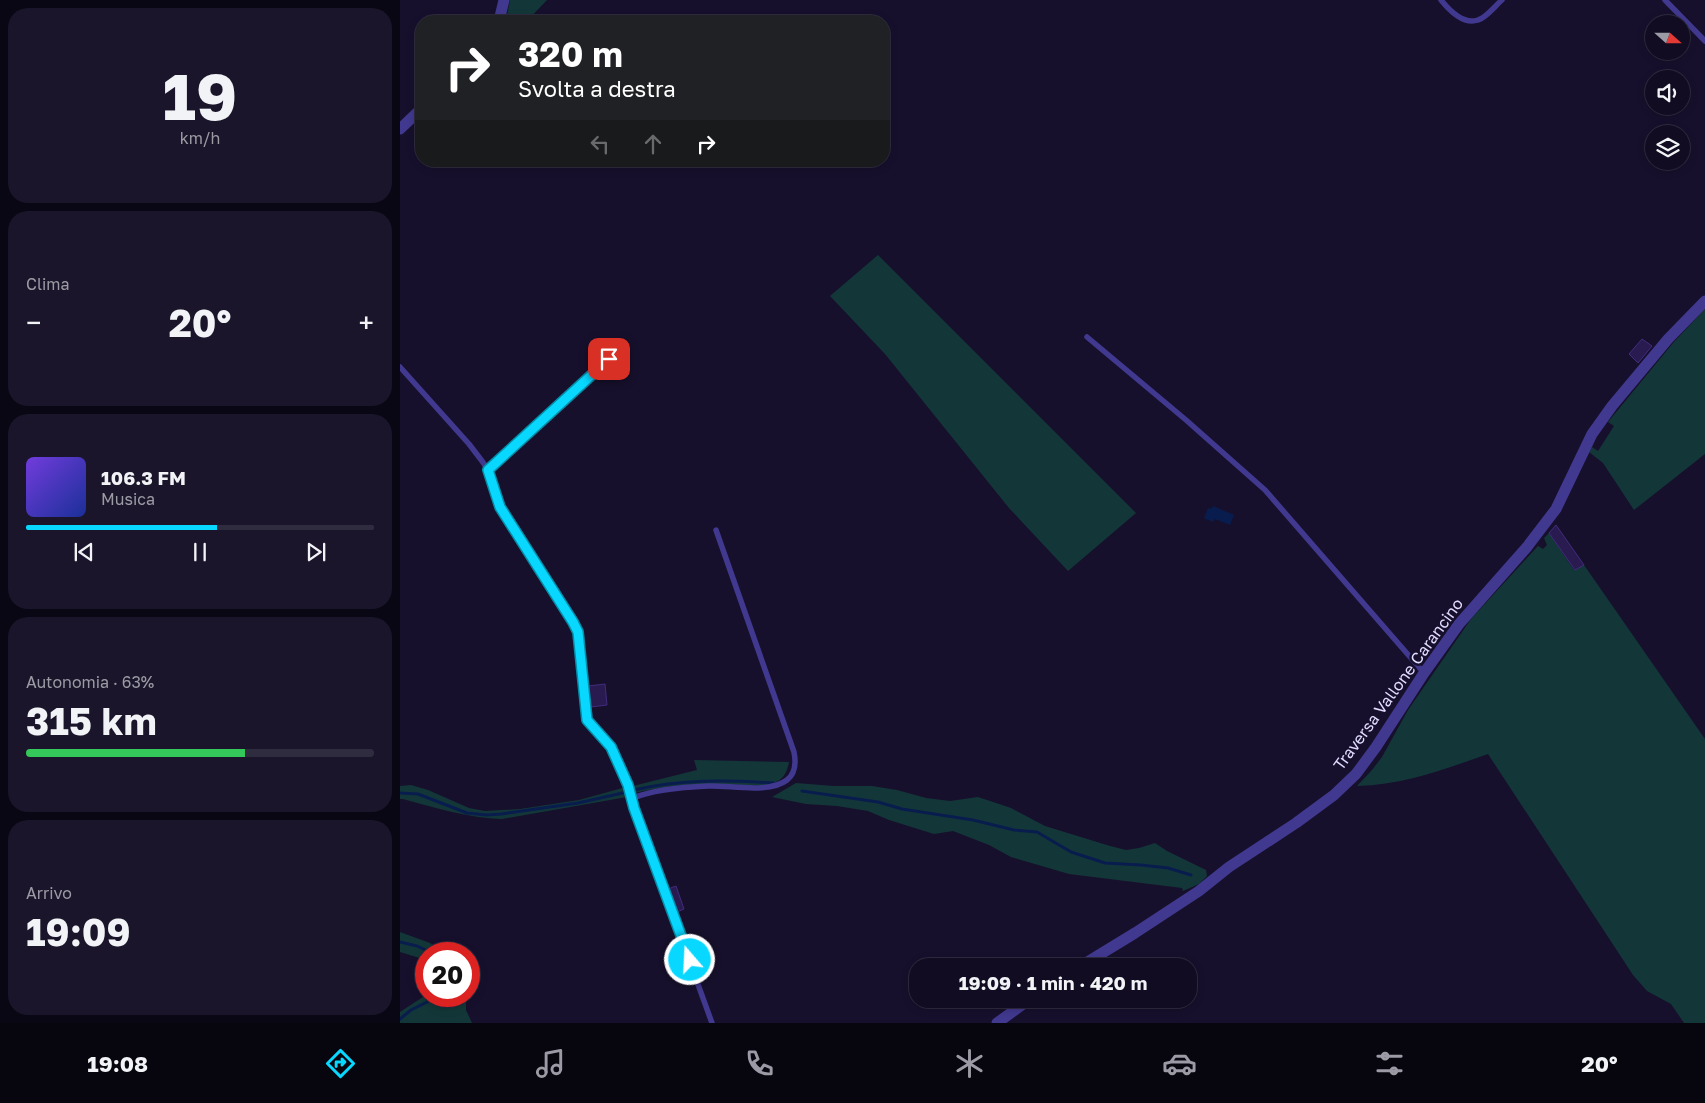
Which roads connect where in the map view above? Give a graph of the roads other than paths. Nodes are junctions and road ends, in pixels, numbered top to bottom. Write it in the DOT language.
graph roads {
  1 [pos="504,0"];
  2 [pos="1441,0"];
  3 [pos="1502,0"];
  4 [pos="1665,0"];
  5 [pos="501,15"];
  6 [pos="1705,41"];
  7 [pos="415,115"];
  8 [pos="400,129"];
  9 [pos="1705,301"];
  10 [pos="1087,337"];
  11 [pos="609,359"];
  12 [pos="400,367"];
  13 [pos="488,470"];
  14 [pos="716,530"];
  15 [pos="1424,673"];
  16 [pos="633,798"];
  17 [pos="1094,958"];
  18 [pos="1018,1008"];
  19 [pos="712,1023"];
  20 [pos="997,1023"];
  1 -- 5 [label="street"];
  2 -- 3 [label="lane"];
  4 -- 6 [label="lane"];
  7 -- 8 [label="street"];
  9 -- 15 [label="street, Traversa Vallone Carancino"];
  10 -- 15 [label="lane"];
  11 -- 13 [label="lane"];
  12 -- 13 [label="lane"];
  13 -- 16 [label="lane"];
  14 -- 16 [label="lane"];
  15 -- 17 [label="street, Traversa Vallone Carancino"];
  16 -- 19 [label="lane"];
  18 -- 20 [label="street"];
}
